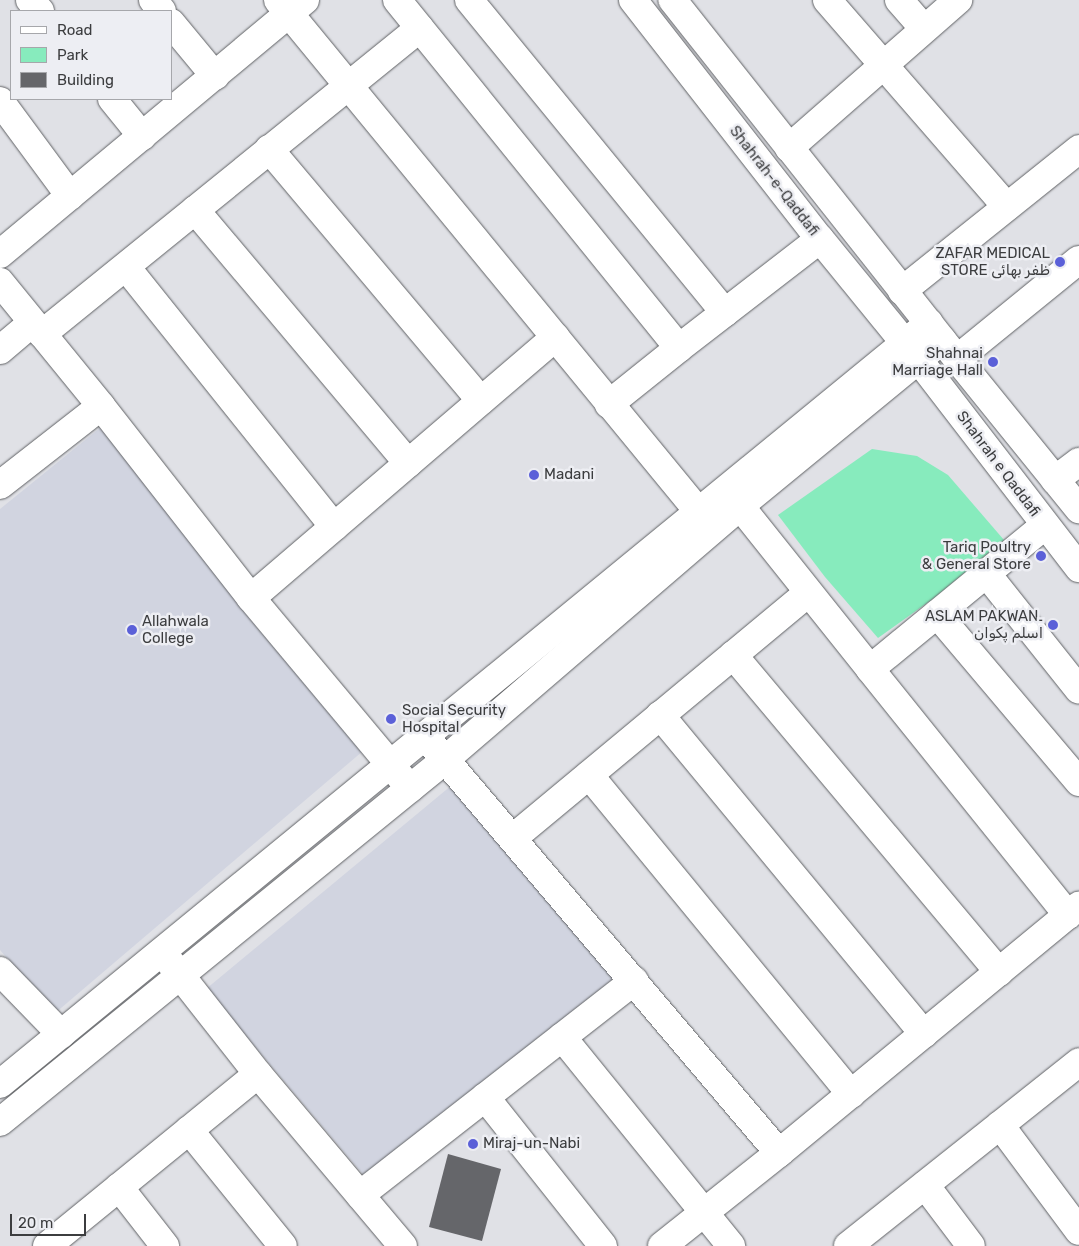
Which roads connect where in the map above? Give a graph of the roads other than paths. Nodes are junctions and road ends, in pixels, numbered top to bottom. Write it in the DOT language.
graph roads {
  1 [pos="30,0"];
  2 [pos="152,0"];
  3 [pos="397,0"];
  4 [pos="469,0"];
  5 [pos="633,0"];
  6 [pos="673,0"];
  7 [pos="827,0"];
  8 [pos="898,0"];
  9 [pos="958,0"];
  10 [pos="291,5"];
  11 [pos="39,10"];
  12 [pos="161,10"];
  13 [pos="172,24"];
  14 [pos="420,28"];
  15 [pos="924,30"];
  16 [pos="884,65"];
  17 [pos="215,76"];
  18 [pos="348,85"];
  19 [pos="113,100"];
  20 [pos="0,101"];
  21 [pos="142,136"];
  22 [pos="789,148"];
  23 [pos="269,149"];
  24 [pos="1079,150"];
  25 [pos="70,196"];
  26 [pos="1007,207"];
  27 [pos="195,210"];
  28 [pos="820,240"];
  29 [pos="0,254"];
  30 [pos="1079,260"];
  31 [pos="126,267"];
  32 [pos="0,282"];
  33 [pos="902,291"];
  34 [pos="724,313"];
  35 [pos="37,329"];
  36 [pos="555,337"];
  37 [pos="943,341"];
  38 [pos="679,348"];
  39 [pos="0,350"];
  40 [pos="911,351"];
  41 [pos="481,400"];
  42 [pos="609,404"];
  43 [pos="101,406"];
  44 [pos="1079,462"];
  45 [pos="408,463"];
  46 [pos="1055,480"];
  47 [pos="0,485"];
  48 [pos="740,506"];
  49 [pos="1079,509"];
  50 [pos="698,511"];
  51 [pos="1044,526"];
  52 [pos="334,527"];
  53 [pos="1079,568"];
  54 [pos="986,574"];
  55 [pos="808,593"];
  56 [pos="251,598"];
  57 [pos="937,614"];
  58 [pos="734,654"];
  59 [pos="870,669"];
  60 [pos="1079,690"];
  61 [pos="660,715"];
  62 [pos="425,736"];
  63 [pos="446,759"];
  64 [pos="390,766"];
  65 [pos="589,775"];
  66 [pos="1079,782"];
  67 [pos="410,788"];
  68 [pos="512,838"];
  69 [pos="1074,911"];
  70 [pos="162,952"];
  71 [pos="0,971"];
  72 [pos="999,972"];
  73 [pos="180,975"];
  74 [pos="634,981"];
  75 [pos="61,1034"];
  76 [pos="924,1034"];
  77 [pos="562,1037"];
  78 [pos="1077,1068"];
  79 [pos="258,1074"];
  80 [pos="0,1084"];
  81 [pos="851,1094"];
  82 [pos="485,1097"];
  83 [pos="0,1122"];
  84 [pos="1000,1125"];
  85 [pos="189,1130"];
  86 [pos="779,1153"];
  87 [pos="925,1185"];
  88 [pos="119,1188"];
  89 [pos="360,1195"];
  90 [pos="704,1213"];
  91 [pos="1079,1231"];
  92 [pos="47,1246"];
  93 [pos="165,1246"];
  94 [pos="283,1246"];
  95 [pos="402,1246"];
  96 [pos="603,1246"];
  97 [pos="662,1246"];
  98 [pos="730,1246"];
  99 [pos="850,1246"];
  100 [pos="971,1246"];
  1 -- 11 [label="street"];
  2 -- 12 [label="street"];
  3 -- 14 [label="street"];
  4 -- 34 [label="street"];
  5 -- 28 [label="street, Shahrah-e-Qaddafi"];
  6 -- 22 [label="street"];
  7 -- 16 [label="street"];
  8 -- 15 [label="street"];
  9 -- 15 [label="street"];
  10 -- 17 [label="street"];
  10 -- 18 [label="street"];
  13 -- 17 [label="street"];
  14 -- 18 [label="street"];
  14 -- 38 [label="street"];
  15 -- 16 [label="street"];
  16 -- 22 [label="street"];
  16 -- 26 [label="street"];
  17 -- 21 [label="street"];
  18 -- 23 [label="street"];
  18 -- 36 [label="street"];
  19 -- 21 [label="street"];
  20 -- 25 [label="street"];
  21 -- 25 [label="street"];
  22 -- 33 [label="street"];
  23 -- 27 [label="street"];
  23 -- 41 [label="street"];
  24 -- 26 [label="street"];
  25 -- 29 [label="street"];
  26 -- 33 [label="street"];
  27 -- 31 [label="street"];
  27 -- 45 [label="street"];
  28 -- 34 [label="street"];
  28 -- 40 [label="street, Shahrah-e-Qaddafi"];
  30 -- 37 [label="street"];
  31 -- 35 [label="street"];
  31 -- 52 [label="street"];
  32 -- 35 [label="street"];
  33 -- 37 [label="street"];
  34 -- 38 [label="street"];
  35 -- 39 [label="street"];
  35 -- 43 [label="street"];
  36 -- 41 [label="street"];
  36 -- 42 [label="street"];
  37 -- 40 [label="street"];
  37 -- 46 [label="street"];
  38 -- 42 [label="street"];
  40 -- 48 [label="street"];
  40 -- 50 [label="street"];
  40 -- 51 [label="street, Shahrah e Qaddafi"];
  41 -- 45 [label="street"];
  42 -- 50 [label="street"];
  43 -- 47 [label="street"];
  43 -- 56 [label="street"];
  44 -- 46 [label="street"];
  45 -- 52 [label="street"];
  46 -- 49 [label="street"];
  48 -- 55 [label="street"];
  48 -- 63 [label="street"];
  50 -- 62 [label="street"];
  51 -- 53 [label="street, Shahrah e Qaddafi"];
  51 -- 54 [label="street"];
  52 -- 56 [label="street"];
  54 -- 57 [label="street"];
  54 -- 60 [label="street"];
  55 -- 58 [label="street"];
  55 -- 59 [label="street"];
  56 -- 64 [label="street"];
  57 -- 59 [label="street"];
  57 -- 66 [label="street"];
  58 -- 61 [label="street"];
  58 -- 72 [label="street"];
  59 -- 69 [label="street"];
  61 -- 65 [label="street"];
  61 -- 76 [label="street"];
  62 -- 63 [label="street"];
  62 -- 64 [label="street"];
  63 -- 67 [label="street"];
  63 -- 68 [label="street"];
  64 -- 67 [label="street"];
  64 -- 70 [label="street"];
  65 -- 68 [label="street"];
  65 -- 81 [label="street"];
  67 -- 73 [label="street"];
  68 -- 74 [label="street"];
  69 -- 72 [label="street"];
  70 -- 73 [label="street"];
  70 -- 75 [label="street"];
  71 -- 75 [label="street"];
  72 -- 76 [label="street"];
  73 -- 79 [label="street"];
  73 -- 83 [label="street"];
  74 -- 77 [label="street"];
  74 -- 86 [label="street"];
  75 -- 80 [label="street"];
  76 -- 81 [label="street"];
  77 -- 82 [label="street"];
  77 -- 90 [label="street"];
  78 -- 84 [label="street"];
  79 -- 85 [label="street"];
  79 -- 89 [label="street"];
  81 -- 86 [label="street"];
  82 -- 89 [label="street"];
  82 -- 96 [label="street"];
  84 -- 87 [label="street"];
  84 -- 91 [label="street"];
  85 -- 88 [label="street"];
  85 -- 94 [label="street"];
  86 -- 90 [label="street"];
  87 -- 99 [label="street"];
  87 -- 100 [label="street"];
  88 -- 92 [label="street"];
  88 -- 93 [label="street"];
  89 -- 95 [label="street"];
  90 -- 97 [label="street"];
  90 -- 98 [label="street"];
}
